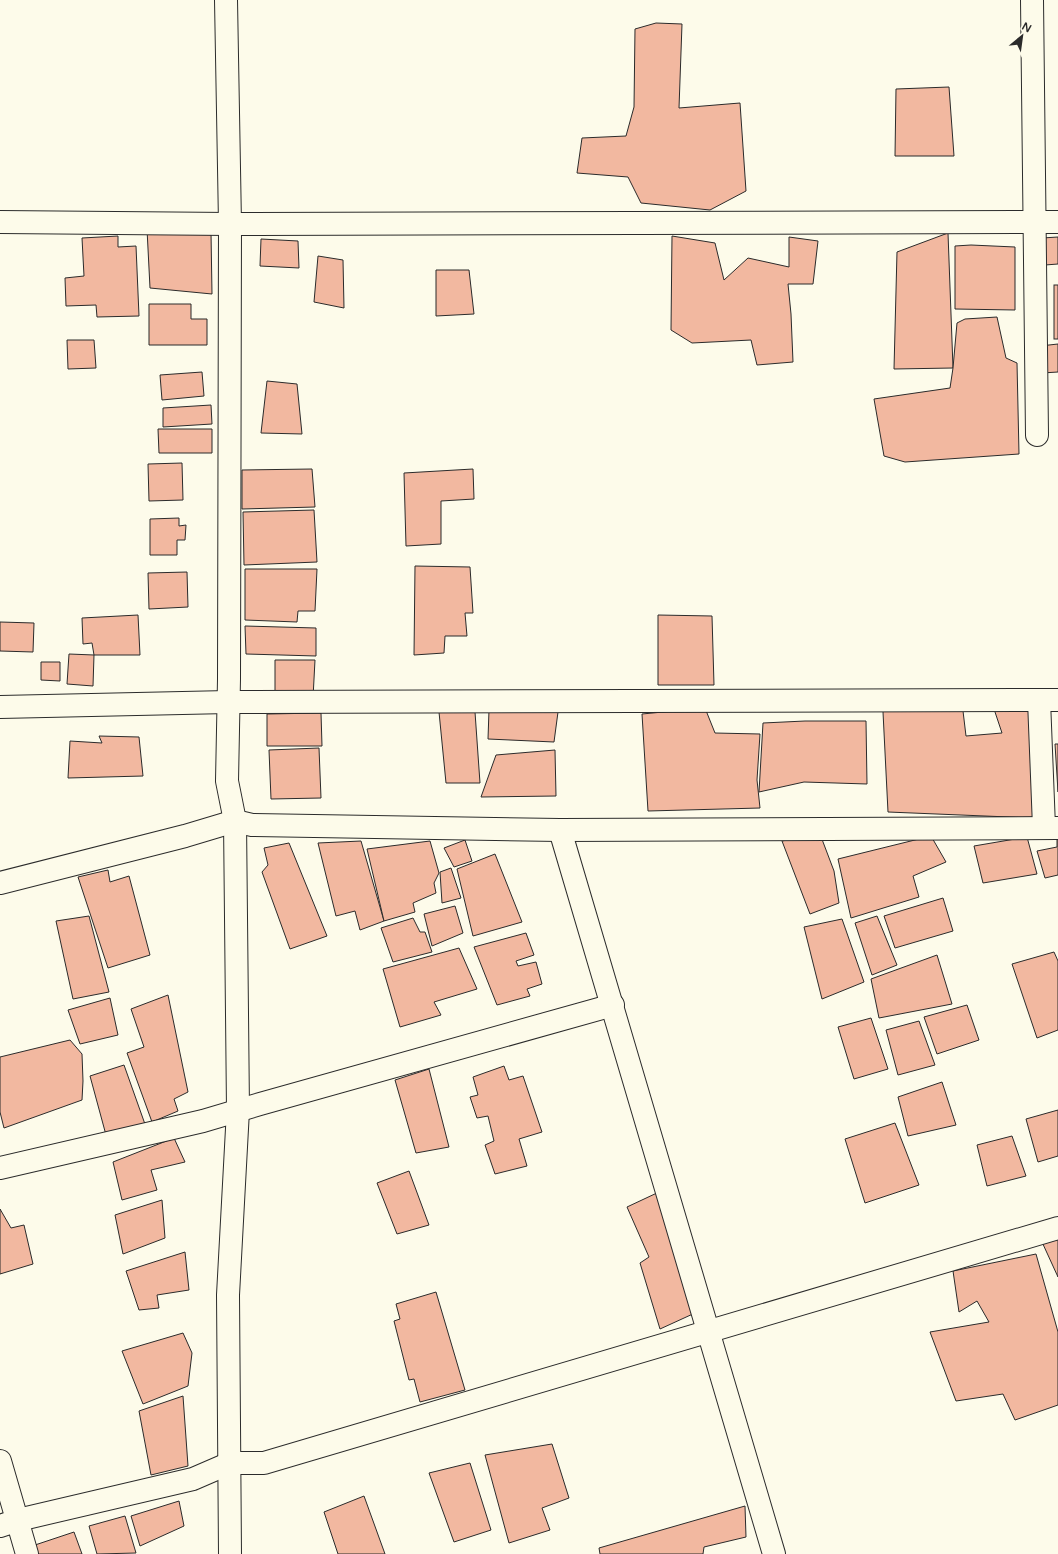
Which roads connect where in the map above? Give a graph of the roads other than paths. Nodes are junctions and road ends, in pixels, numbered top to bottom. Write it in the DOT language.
graph roads {
  1 [pos="226,0"];
  2 [pos="1032,0"];
  3 [pos="0,222"];
  4 [pos="1036,222"];
  5 [pos="1058,222"];
  6 [pos="230,224"];
  7 [pos="1037,435"];
  8 [pos="1048,700"];
  9 [pos="228,702"];
  10 [pos="0,707"];
  11 [pos="235,821"];
  12 [pos="1051,828"];
  13 [pos="560,830"];
  14 [pos="0,883"];
  15 [pos="613,1005"];
  16 [pos="238,1110"];
  17 [pos="0,1168"];
  18 [pos="1058,1228"];
  19 [pos="708,1332"];
  20 [pos="0,1461"];
  21 [pos="230,1463"];
  22 [pos="9,1523"];
  23 [pos="27,1554"];
  24 [pos="230,1554"];
  25 [pos="774,1554"];
  1 -- 6 [label="street"];
  2 -- 4 [label="street"];
  3 -- 6 [label="street"];
  4 -- 5 [label="street"];
  4 -- 6 [label="street"];
  4 -- 7 [label="street"];
  6 -- 9 [label="street"];
  8 -- 9 [label="street"];
  8 -- 12 [label="street"];
  9 -- 10 [label="street"];
  9 -- 11 [label="street"];
  11 -- 13 [label="street"];
  11 -- 14 [label="street"];
  11 -- 16 [label="street"];
  12 -- 13 [label="street"];
  13 -- 15 [label="street"];
  15 -- 16 [label="street"];
  15 -- 19 [label="street"];
  16 -- 17 [label="street"];
  16 -- 21 [label="street"];
  18 -- 19 [label="street"];
  19 -- 21 [label="street"];
  19 -- 25 [label="street"];
  20 -- 22 [label="street"];
  21 -- 22 [label="street"];
  21 -- 24 [label="street"];
  22 -- 23 [label="street"];
}
